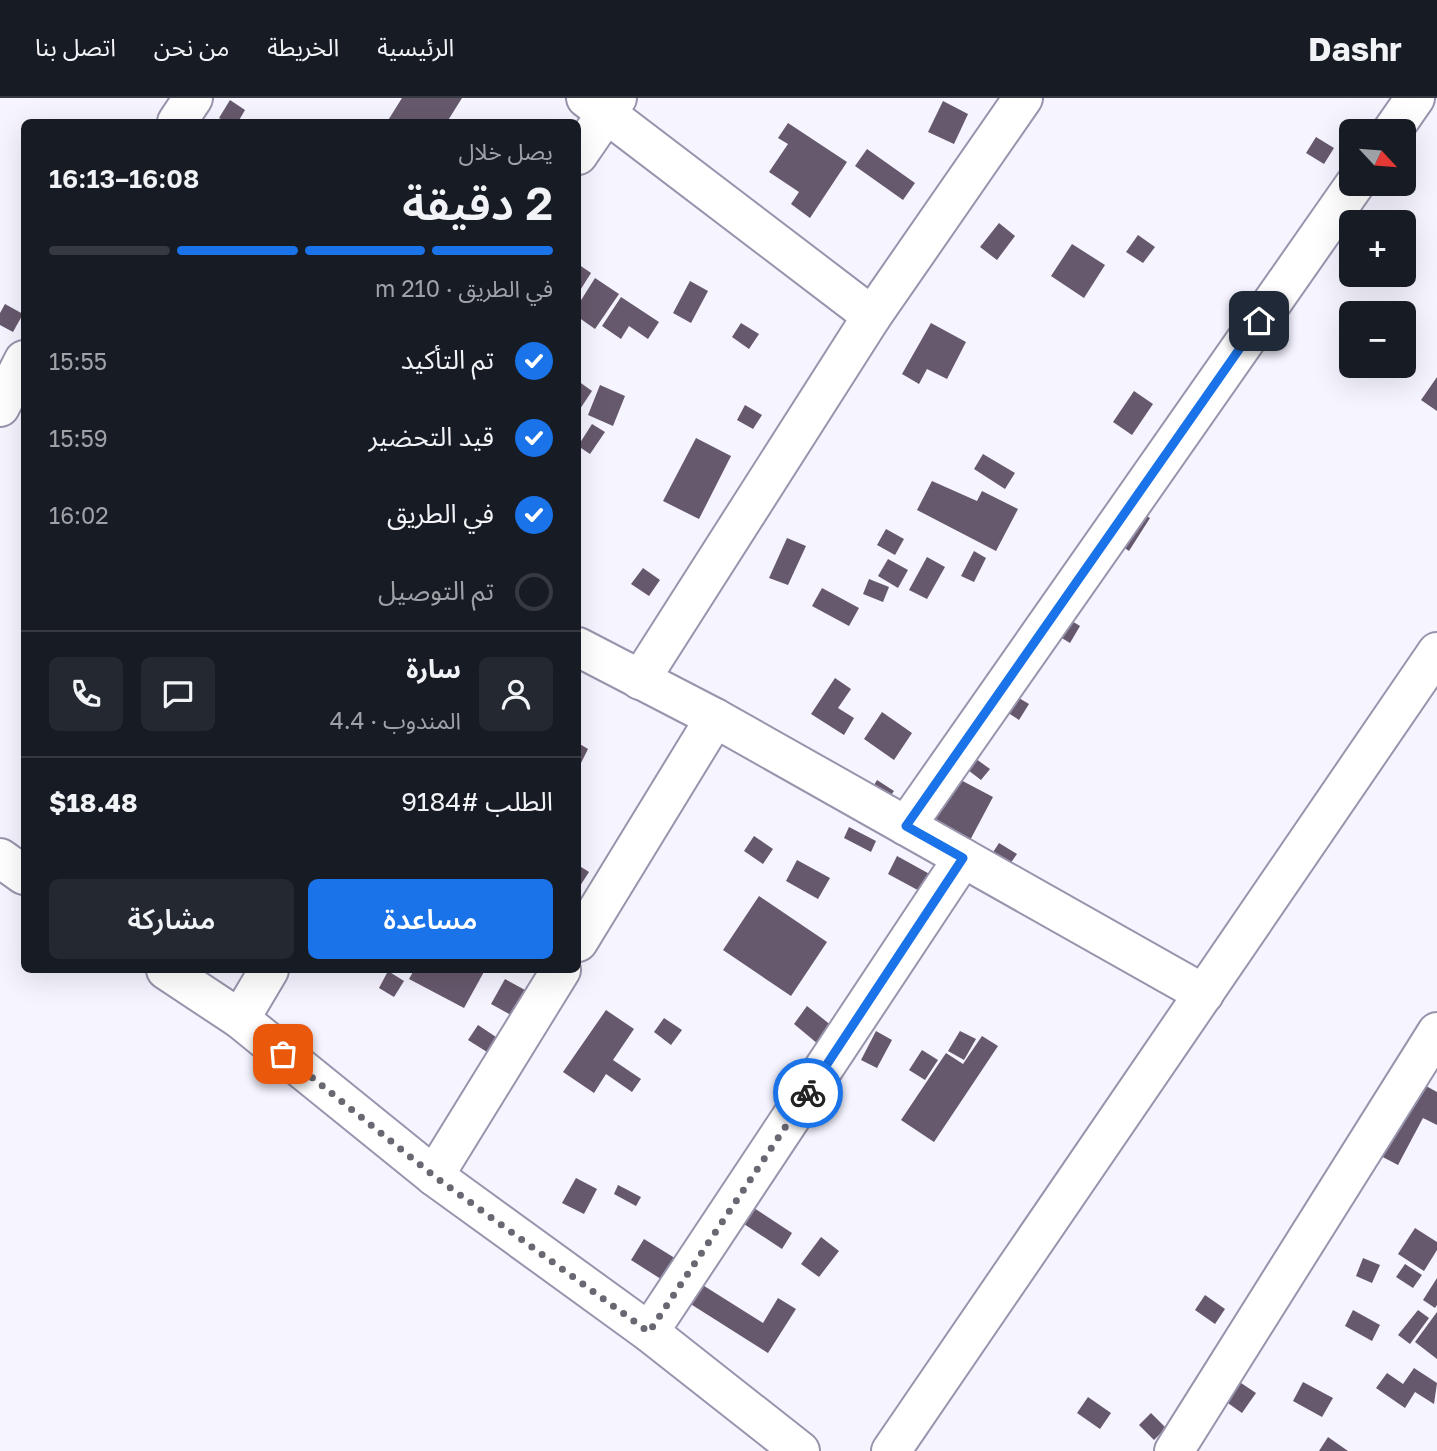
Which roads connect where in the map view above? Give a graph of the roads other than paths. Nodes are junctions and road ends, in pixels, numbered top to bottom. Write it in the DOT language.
graph roads {
  1 [pos="193,98"];
  2 [pos="1023,98"];
  3 [pos="1415,98"];
  4 [pos="1430,98"];
  5 [pos="604,103"];
  6 [pos="1437,103"];
  7 [pos="179,119"];
  8 [pos="1400,119"];
  9 [pos="581,149"];
  10 [pos="1347,196"];
  11 [pos="872,316"];
  12 [pos="21,366"];
  13 [pos="0,407"];
  14 [pos="581,649"];
  15 [pos="1437,652"];
  16 [pos="640,680"];
  17 [pos="715,718"];
  18 [pos="906,826"];
  19 [pos="0,858"];
  20 [pos="963,858"];
  21 [pos="21,873"];
  22 [pos="581,937"];
  23 [pos="171,973"];
  24 [pos="267,973"];
  25 [pos="559,973"];
  26 [pos="1204,993"];
  27 [pos="240,1019"];
  28 [pos="1437,1032"];
  29 [pos="434,1176"];
  30 [pos="649,1332"];
  31 [pos="800,1451"];
  32 [pos="891,1451"];
  33 [pos="1174,1451"];
  1 -- 7 [label="street"];
  2 -- 11 [label="street"];
  3 -- 8 [label="street"];
  4 -- 6 [label="street"];
  5 -- 9 [label="street"];
  5 -- 11 [label="street"];
  10 -- 18 [label="street"];
  11 -- 16 [label="street"];
  12 -- 13 [label="street"];
  14 -- 16 [label="street"];
  15 -- 26 [label="street"];
  16 -- 17 [label="street"];
  17 -- 18 [label="street"];
  17 -- 22 [label="street"];
  18 -- 20 [label="street"];
  19 -- 21 [label="street"];
  20 -- 26 [label="street"];
  20 -- 30 [label="street"];
  23 -- 27 [label="street"];
  24 -- 27 [label="street"];
  25 -- 29 [label="street"];
  26 -- 32 [label="street"];
  27 -- 29 [label="street"];
  28 -- 33 [label="street"];
  29 -- 30 [label="street"];
  30 -- 31 [label="street"];
}
